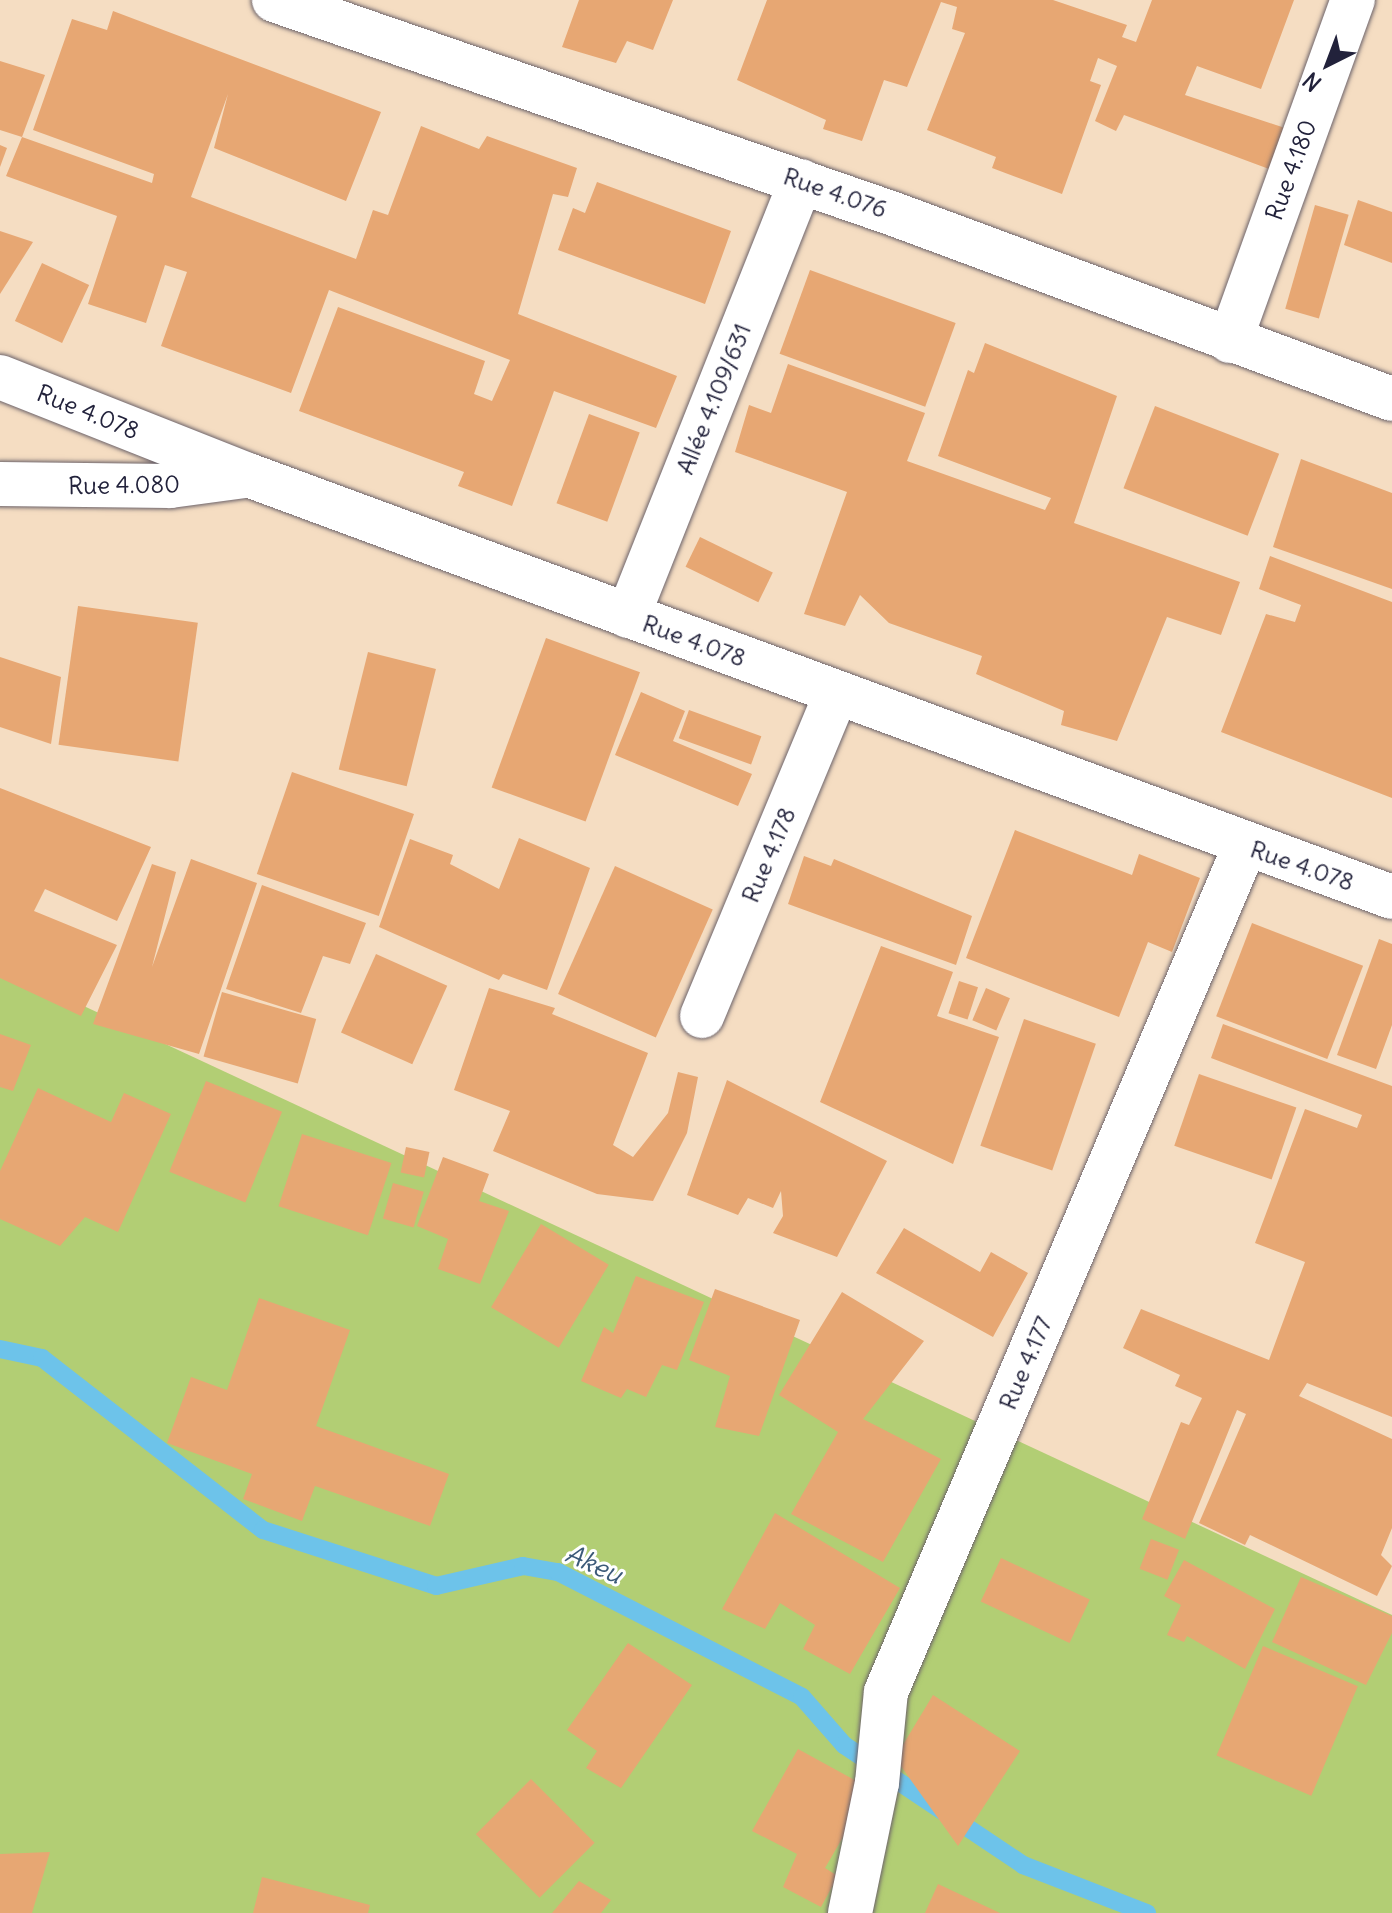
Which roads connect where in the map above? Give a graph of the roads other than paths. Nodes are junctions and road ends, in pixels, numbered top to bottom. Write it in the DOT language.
graph roads {
  1 [pos="274,0"];
  2 [pos="1353,0"];
  3 [pos="801,181"];
  4 [pos="1230,341"];
  5 [pos="0,377"];
  6 [pos="1392,399"];
  7 [pos="248,475"];
  8 [pos="0,484"];
  9 [pos="628,616"];
  10 [pos="836,694"];
  11 [pos="1245,846"];
  12 [pos="1392,897"];
  13 [pos="702,1016"];
  14 [pos="853,1903"];
  1 -- 3 [label="street, Rue 4.076"];
  2 -- 4 [label="street, Rue 4.180"];
  3 -- 4 [label="street, Rue 4.076"];
  3 -- 9 [label="street, Allée 4.109/631"];
  4 -- 6 [label="street, Rue 4.076"];
  5 -- 7 [label="street, Rue 4.078"];
  7 -- 8 [label="street, Rue 4.080"];
  7 -- 9 [label="street, Rue 4.078"];
  9 -- 10 [label="street, Rue 4.078"];
  10 -- 11 [label="street, Rue 4.078"];
  10 -- 13 [label="street, Rue 4.178"];
  11 -- 12 [label="street, Rue 4.078"];
  11 -- 14 [label="street, Rue 4.177"];
}
